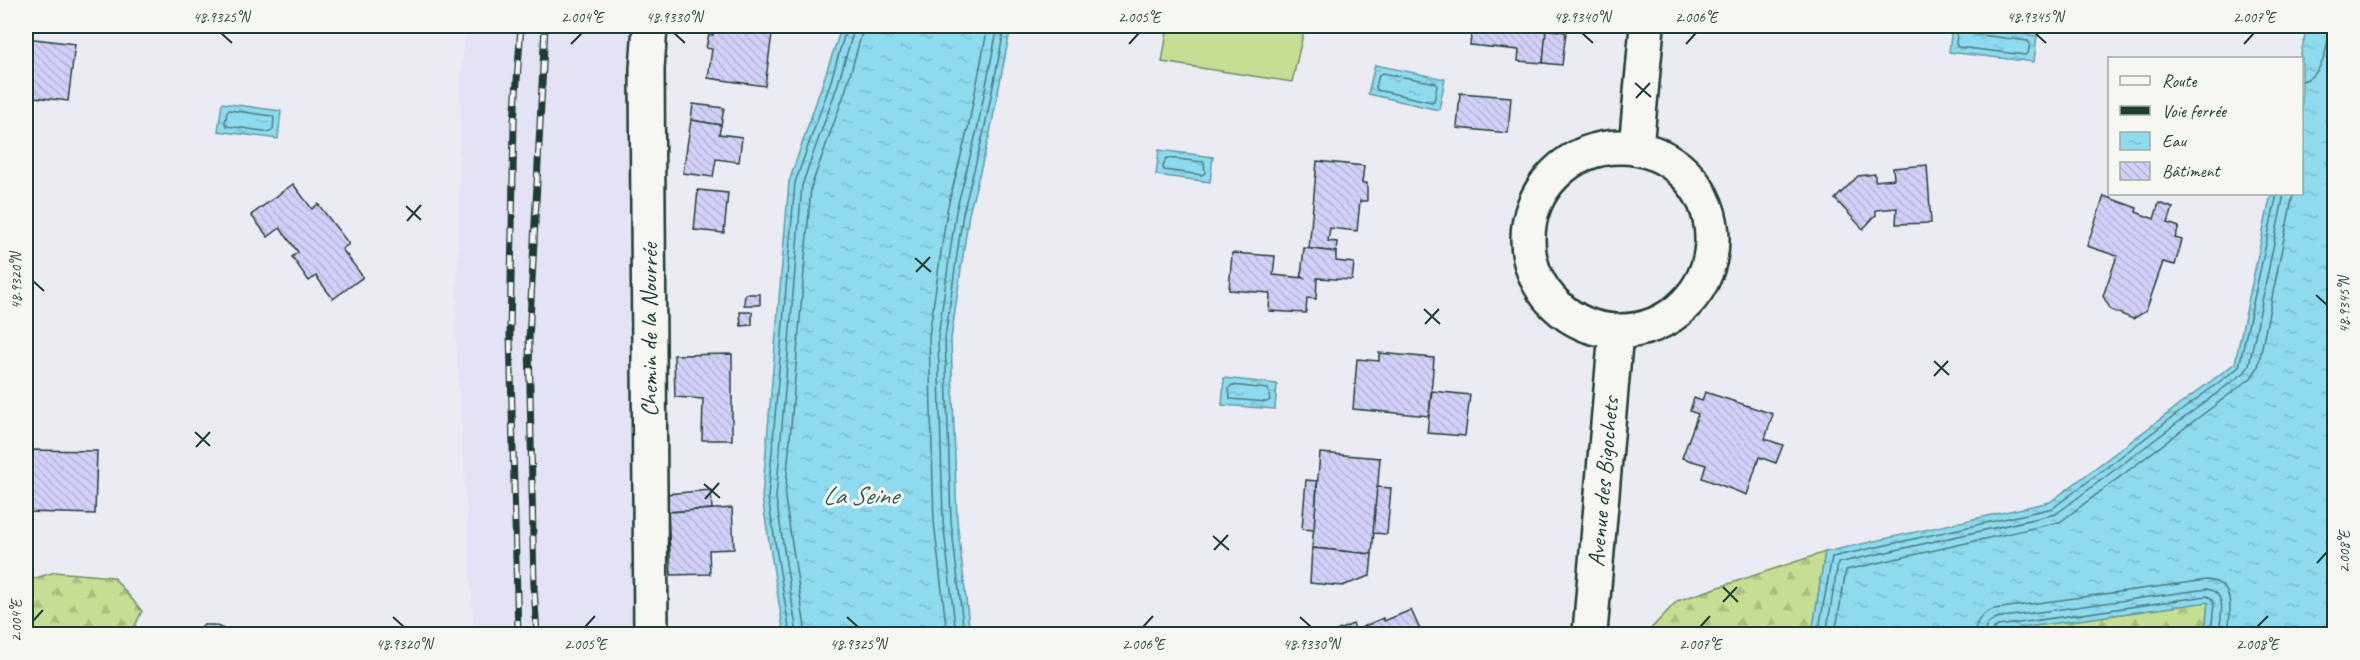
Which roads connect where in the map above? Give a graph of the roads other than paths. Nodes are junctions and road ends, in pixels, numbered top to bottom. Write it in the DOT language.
graph roads {
  1 [pos="650,26"];
  2 [pos="1647,26"];
  3 [pos="1636,148"];
  4 [pos="1616,332"];
  5 [pos="1590,632"];
  6 [pos="651,634"];
  1 -- 6 [label="street, Chemin de la Nourrée"];
  2 -- 3 [label="street"];
  3 -- 4 [label="street"];
  3 -- 4 [label="street"];
  4 -- 5 [label="street, Avenue des Bigochets"];
}
